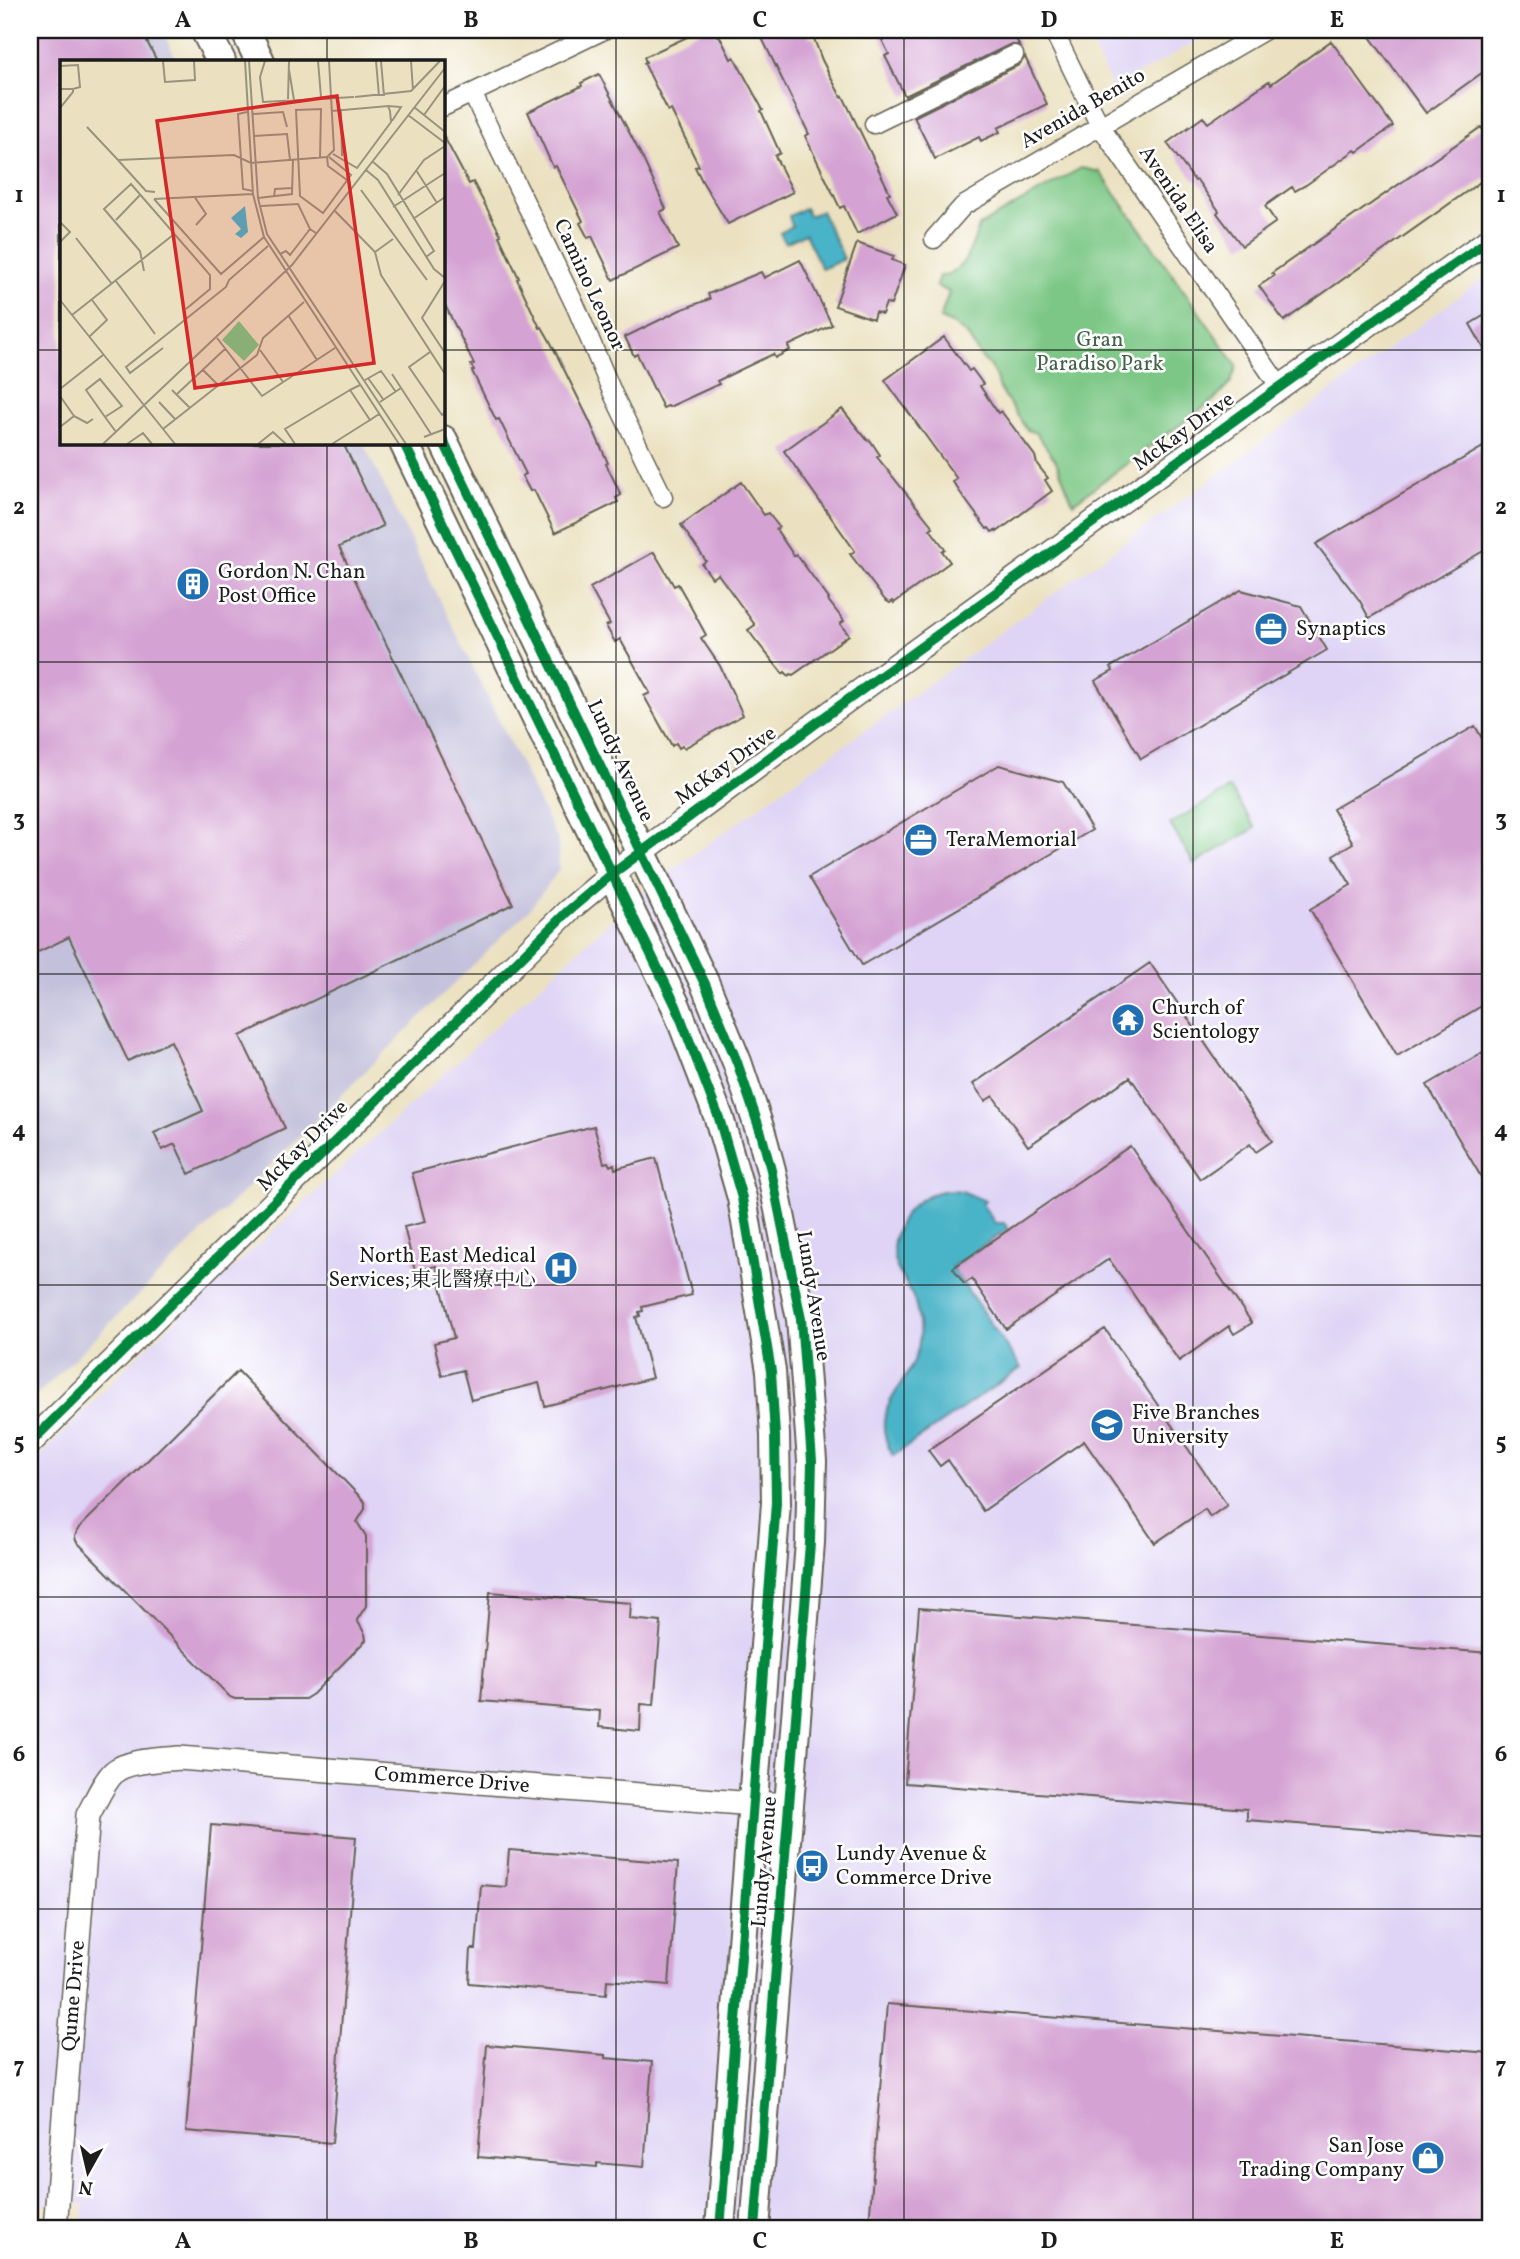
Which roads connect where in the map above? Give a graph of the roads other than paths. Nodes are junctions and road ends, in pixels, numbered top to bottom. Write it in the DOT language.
graph roads {
  1 [pos="205,30"];
  2 [pos="604,30"];
  3 [pos="1053,30"];
  4 [pos="1265,30"];
  5 [pos="244,31"];
  6 [pos="1014,55"];
  7 [pos="220,60"];
  8 [pos="259,60"];
  9 [pos="472,93"];
  10 [pos="444,107"];
  11 [pos="874,124"];
  12 [pos="1100,125"];
  13 [pos="934,239"];
  14 [pos="1490,239"];
  15 [pos="1280,387"];
  16 [pos="444,442"];
  17 [pos="404,444"];
  18 [pos="663,497"];
  19 [pos="642,852"];
  20 [pos="612,874"];
  21 [pos="30,1443"];
  22 [pos="117,1770"];
  23 [pos="753,1804"];
  24 [pos="789,1804"];
  25 [pos="55,2229"];
  26 [pos="720,2229"];
  27 [pos="755,2229"];
  1 -- 7 [label="main road"];
  2 -- 9 [label="street"];
  3 -- 12 [label="street, Avenida Elisa"];
  4 -- 12 [label="street, Avenida Benito"];
  5 -- 8 [label="main road"];
  6 -- 11 [label="street"];
  9 -- 10 [label="street"];
  9 -- 18 [label="street, Camino Leonor"];
  12 -- 13 [label="street, Avenida Benito"];
  12 -- 15 [label="street, Avenida Elisa"];
  14 -- 15 [label="street, McKay Drive"];
  15 -- 19 [label="street, McKay Drive"];
  16 -- 19 [label="main road, Lundy Avenue"];
  17 -- 20 [label="main road, Lundy Avenue"];
  19 -- 20 [label="street, McKay Drive"];
  19 -- 24 [label="main road, Lundy Avenue"];
  20 -- 21 [label="street, McKay Drive"];
  20 -- 23 [label="main road, Lundy Avenue"];
  22 -- 23 [label="street, Commerce Drive"];
  22 -- 25 [label="street, Qume Drive"];
  23 -- 24 [label="street, Commerce Drive"];
  23 -- 26 [label="main road, Lundy Avenue"];
  24 -- 27 [label="main road, Lundy Avenue"];
}
